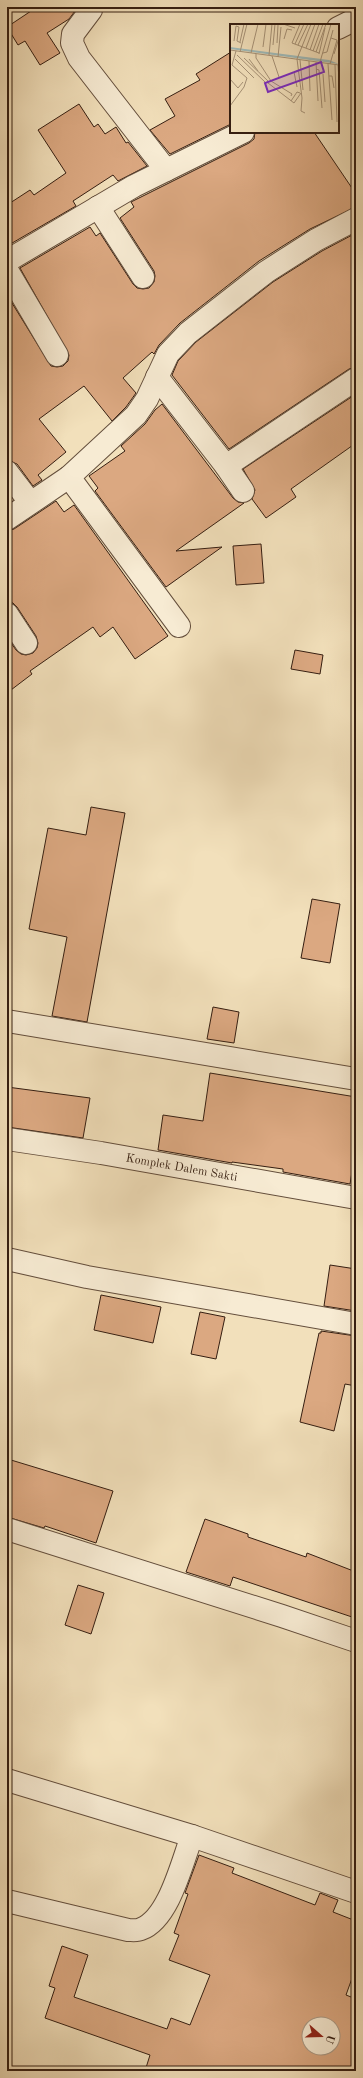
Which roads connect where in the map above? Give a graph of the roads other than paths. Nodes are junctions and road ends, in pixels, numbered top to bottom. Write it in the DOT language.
graph roads {
  1 [pos="91,10"];
  2 [pos="356,19"];
  3 [pos="339,28"];
  4 [pos="241,133"];
  5 [pos="166,170"];
  6 [pos="98,207"];
  7 [pos="356,219"];
  8 [pos="7,261"];
  9 [pos="7,270"];
  10 [pos="143,277"];
  11 [pos="57,355"];
  12 [pos="157,377"];
  13 [pos="356,379"];
  14 [pos="226,466"];
  15 [pos="7,472"];
  16 [pos="69,477"];
  17 [pos="243,492"];
  18 [pos="30,502"];
  19 [pos="7,519"];
  20 [pos="7,614"];
  21 [pos="179,626"];
  22 [pos="26,643"];
  23 [pos="7,1021"];
  24 [pos="356,1079"];
  25 [pos="7,1139"];
  26 [pos="356,1198"];
  27 [pos="7,1259"];
  28 [pos="356,1324"];
  29 [pos="7,1530"];
  30 [pos="356,1641"];
  31 [pos="7,1780"];
  32 [pos="192,1836"];
  33 [pos="356,1892"];
  34 [pos="7,1901"];
  1 -- 5 [label="street"];
  2 -- 3 [label="street"];
  4 -- 5 [label="street"];
  5 -- 6 [label="street"];
  6 -- 8 [label="street"];
  6 -- 10 [label="street"];
  7 -- 12 [label="street"];
  9 -- 11 [label="street"];
  12 -- 14 [label="street"];
  12 -- 16 [label="street"];
  13 -- 14 [label="street"];
  14 -- 17 [label="street"];
  15 -- 18 [label="street"];
  16 -- 18 [label="street"];
  16 -- 21 [label="street"];
  18 -- 19 [label="street"];
  20 -- 22 [label="street"];
  23 -- 24 [label="street"];
  25 -- 26 [label="street, Komplek Dalem Sakti"];
  27 -- 28 [label="street"];
  29 -- 30 [label="street"];
  31 -- 32 [label="street"];
  32 -- 33 [label="street"];
  32 -- 34 [label="street"];
}
